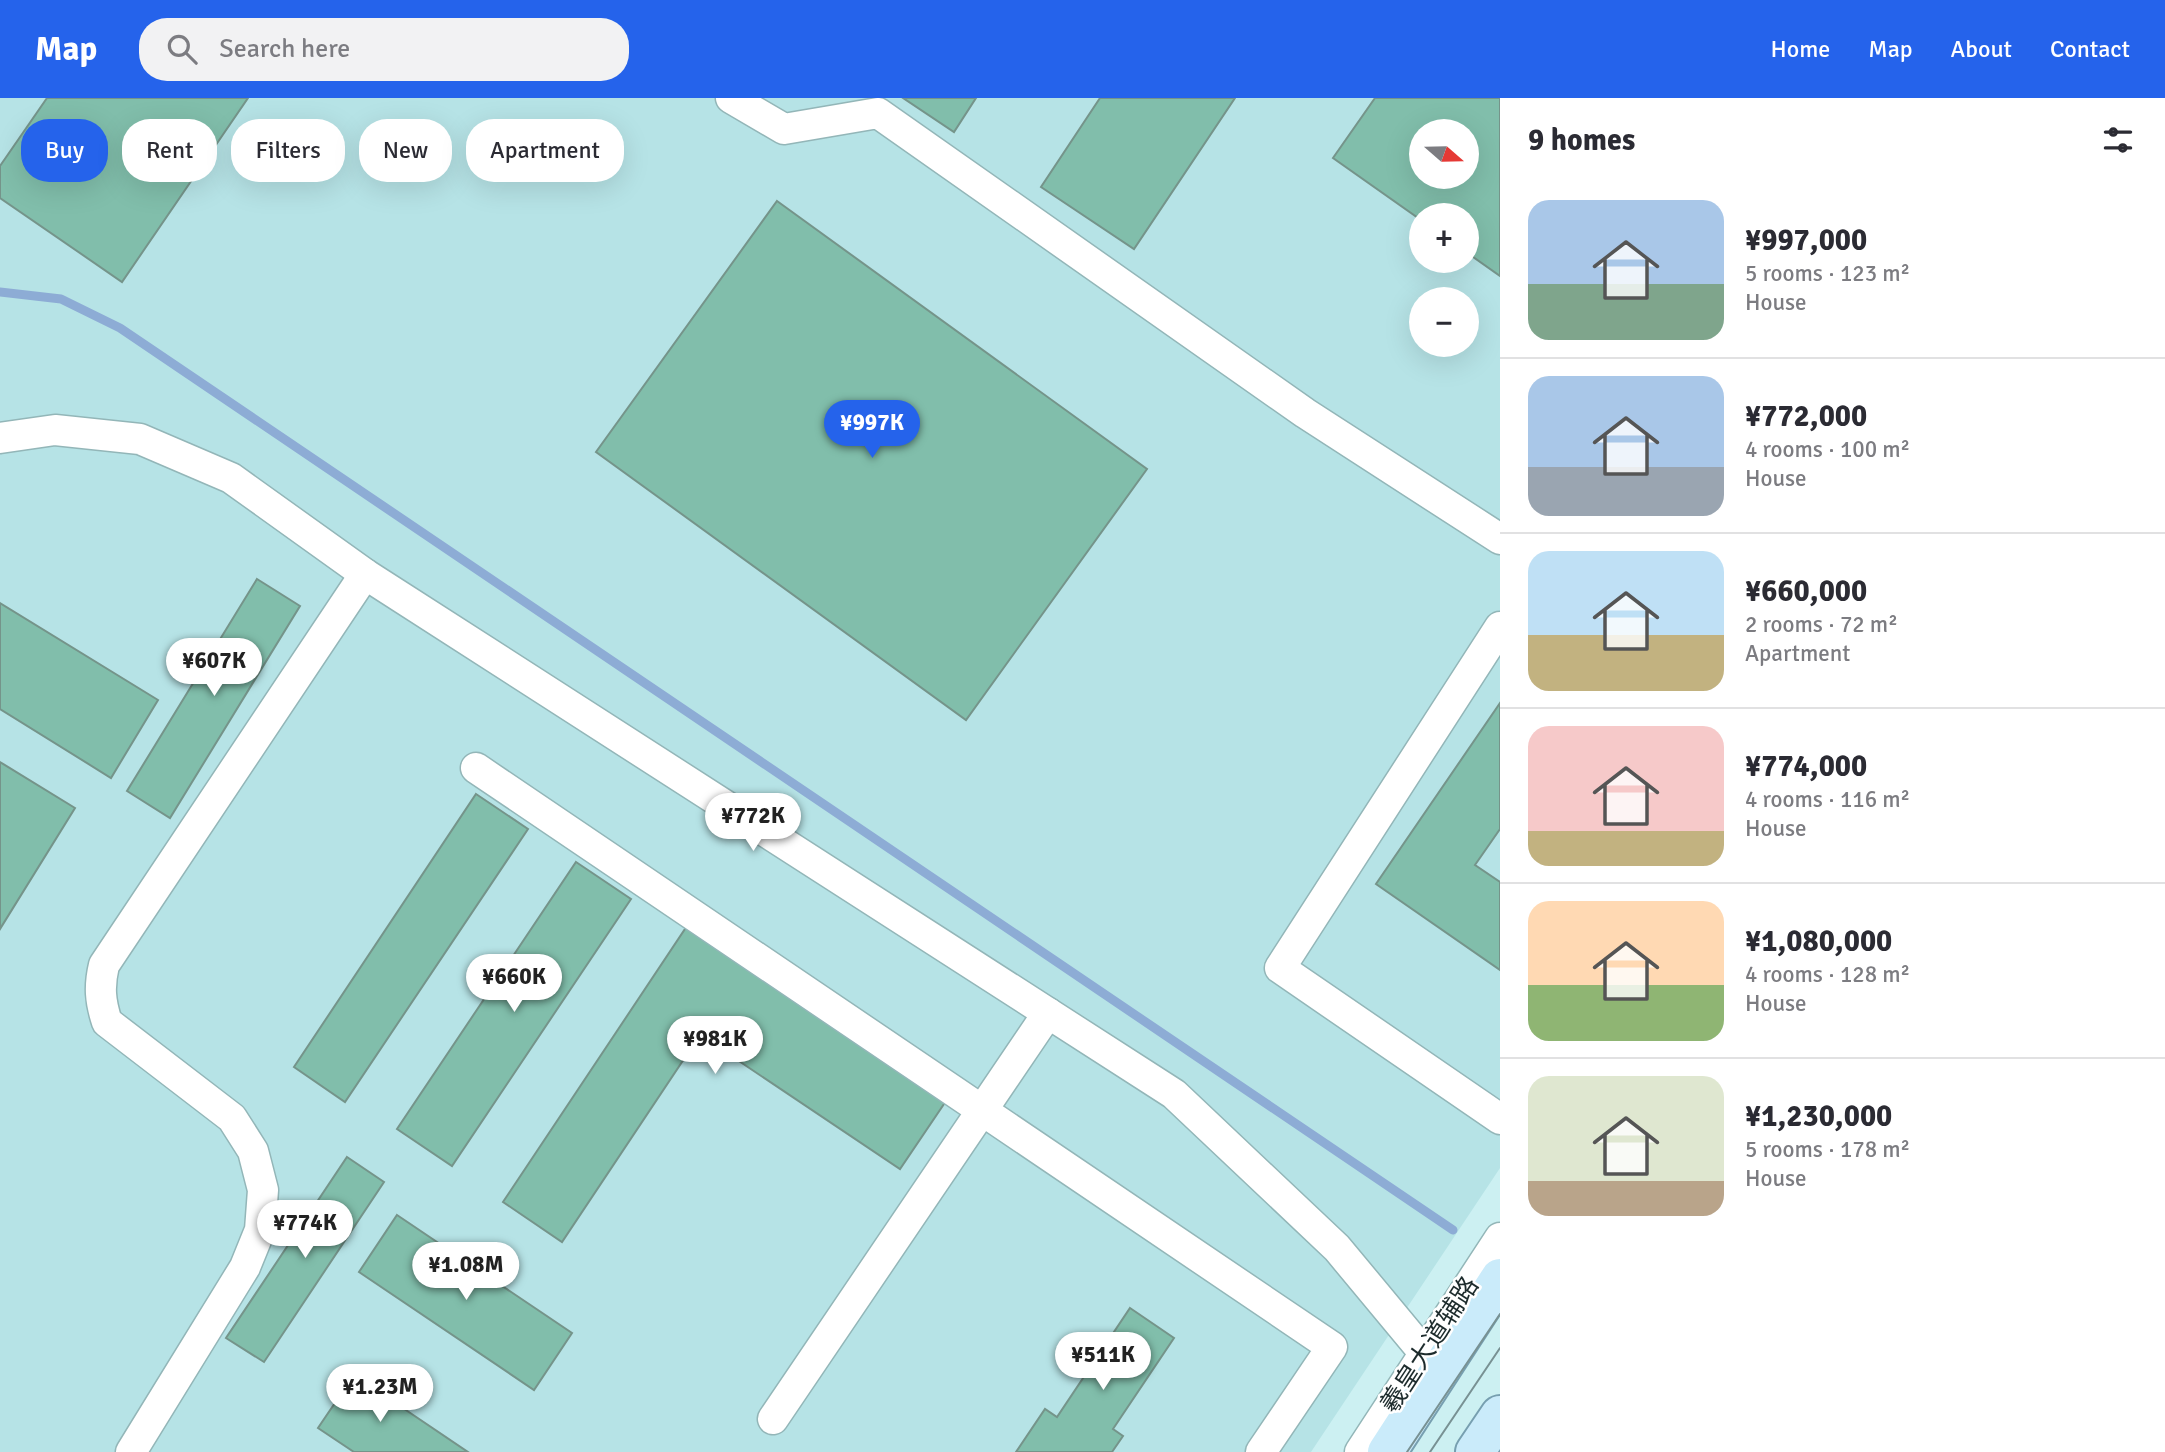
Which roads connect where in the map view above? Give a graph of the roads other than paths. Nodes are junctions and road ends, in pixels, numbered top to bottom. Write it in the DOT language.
graph roads {
  1 [pos="731,98"];
  2 [pos="0,438"];
  3 [pos="1500,539"];
  4 [pos="365,574"];
  5 [pos="1500,627"];
  6 [pos="476,768"];
  7 [pos="1048,1013"];
  8 [pos="982,1111"];
  9 [pos="1500,1119"];
  10 [pos="1500,1238"];
  11 [pos="1500,1278"];
  12 [pos="1432,1364"];
  13 [pos="773,1419"];
  14 [pos="131,1452"];
  15 [pos="1261,1452"];
  16 [pos="1360,1452"];
  17 [pos="1387,1452"];
  1 -- 3 [label="street"];
  2 -- 4 [label="street"];
  4 -- 7 [label="street"];
  4 -- 14 [label="street"];
  5 -- 9 [label="street"];
  6 -- 8 [label="street"];
  7 -- 8 [label="street"];
  7 -- 12 [label="street"];
  8 -- 13 [label="street"];
  8 -- 15 [label="street"];
  10 -- 12 [label="street, 羲皇大道辅路"];
  11 -- 12 [label="main road"];
  12 -- 16 [label="street, 羲皇大道辅路"];
  12 -- 17 [label="main road"];
}
